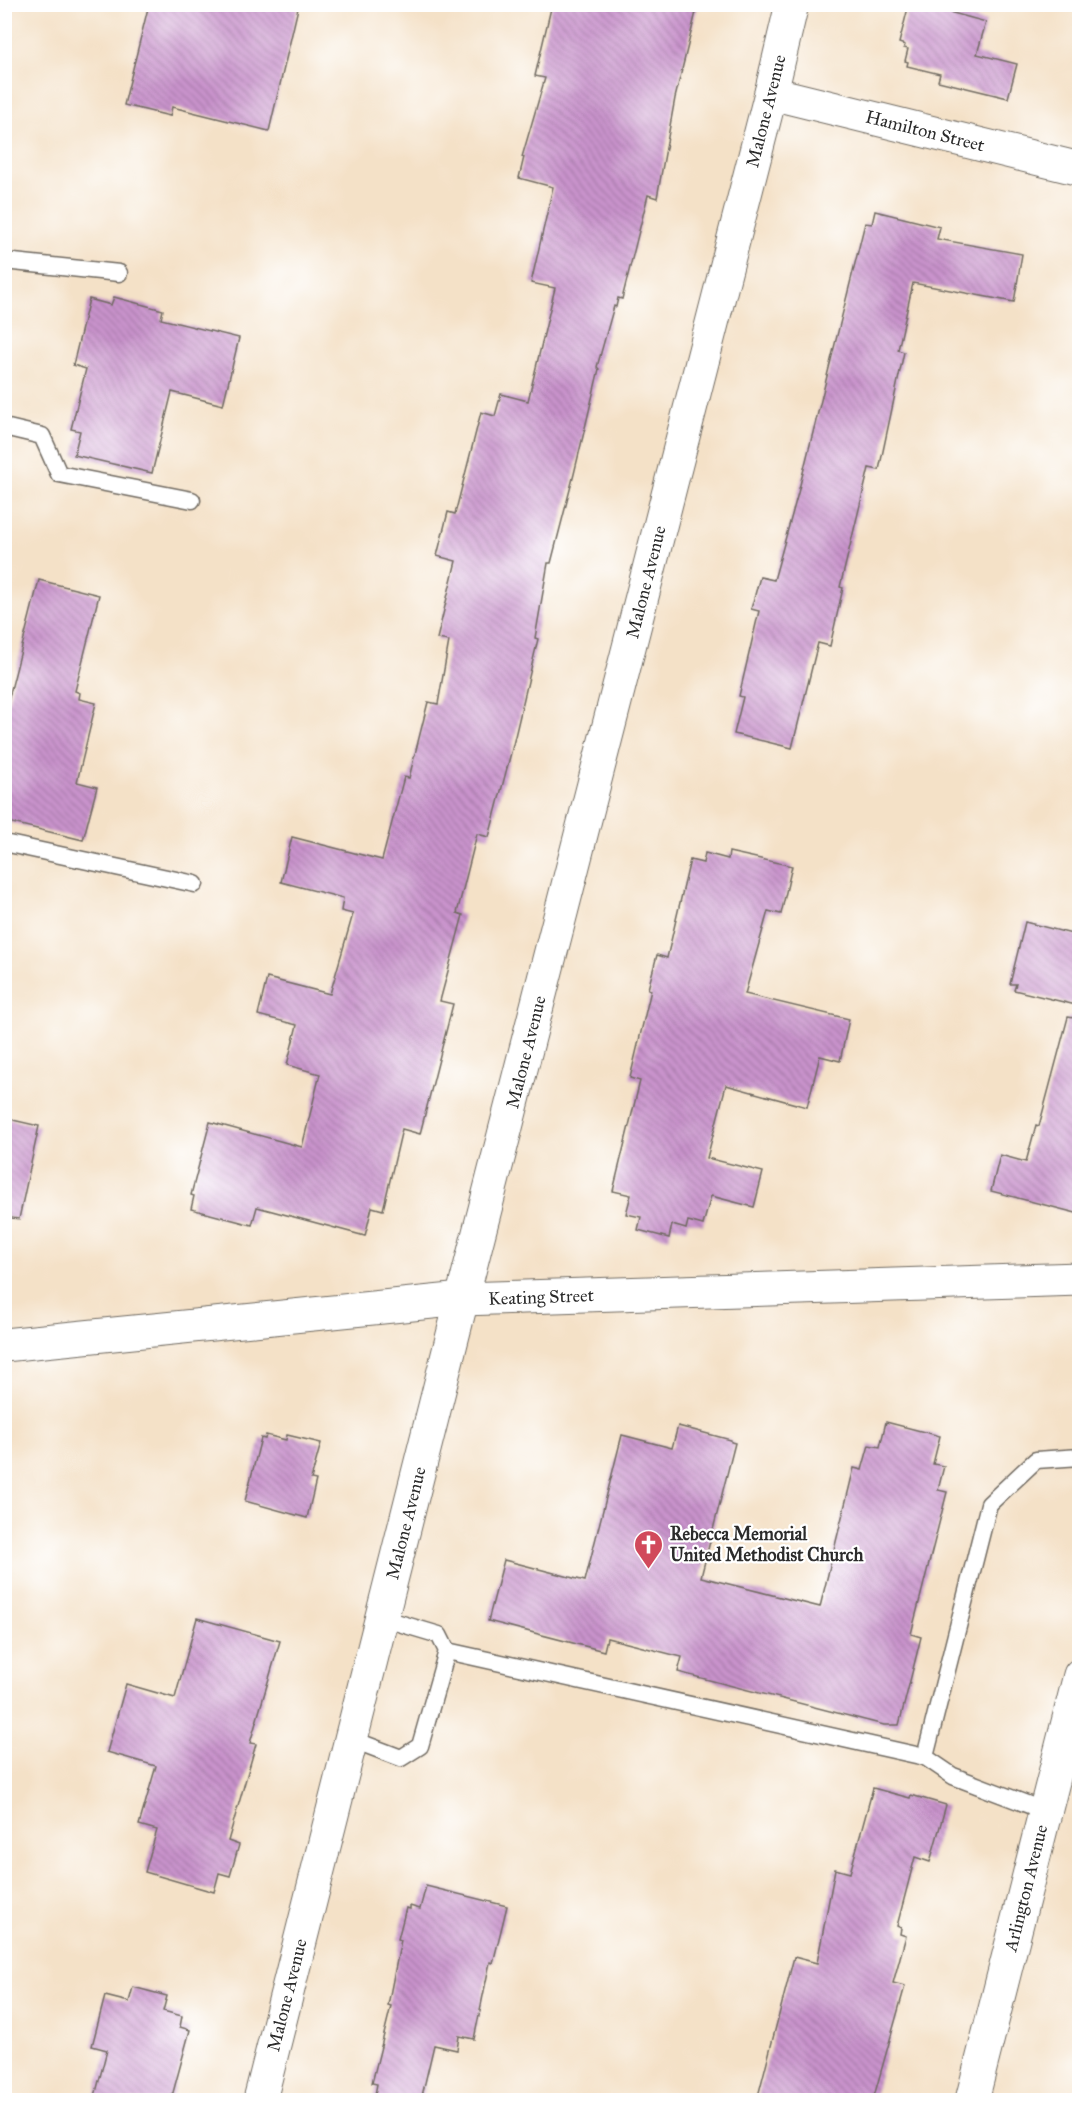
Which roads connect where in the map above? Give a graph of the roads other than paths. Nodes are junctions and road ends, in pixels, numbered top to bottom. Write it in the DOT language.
graph roads {
  1 [pos="792,4"];
  2 [pos="771,93"];
  3 [pos="1080,169"];
  4 [pos="4,261"];
  5 [pos="119,273"];
  6 [pos="4,427"];
  7 [pos="192,500"];
  8 [pos="4,843"];
  9 [pos="195,884"];
  10 [pos="1080,1279"];
  11 [pos="462,1299"];
  12 [pos="4,1345"];
  13 [pos="1080,1457"];
  14 [pos="382,1618"];
  15 [pos="447,1651"];
  16 [pos="1080,1676"];
  17 [pos="351,1739"];
  18 [pos="926,1757"];
  19 [pos="1045,1811"];
  20 [pos="260,2100"];
  21 [pos="972,2100"];
  1 -- 2 [label="street, Malone Avenue"];
  2 -- 3 [label="street, Hamilton Street"];
  2 -- 11 [label="street, Malone Avenue"];
  4 -- 5 [label="lane"];
  6 -- 7 [label="lane"];
  8 -- 9 [label="lane"];
  10 -- 11 [label="street, Keating Street"];
  11 -- 12 [label="street, Keating Street"];
  11 -- 14 [label="street, Malone Avenue"];
  13 -- 18 [label="lane"];
  14 -- 15 [label="lane"];
  14 -- 17 [label="street, Malone Avenue"];
  15 -- 17 [label="lane"];
  15 -- 18 [label="lane"];
  16 -- 19 [label="street, Arlington Avenue"];
  17 -- 20 [label="street, Malone Avenue"];
  18 -- 19 [label="lane"];
  19 -- 21 [label="street, Arlington Avenue"];
}
